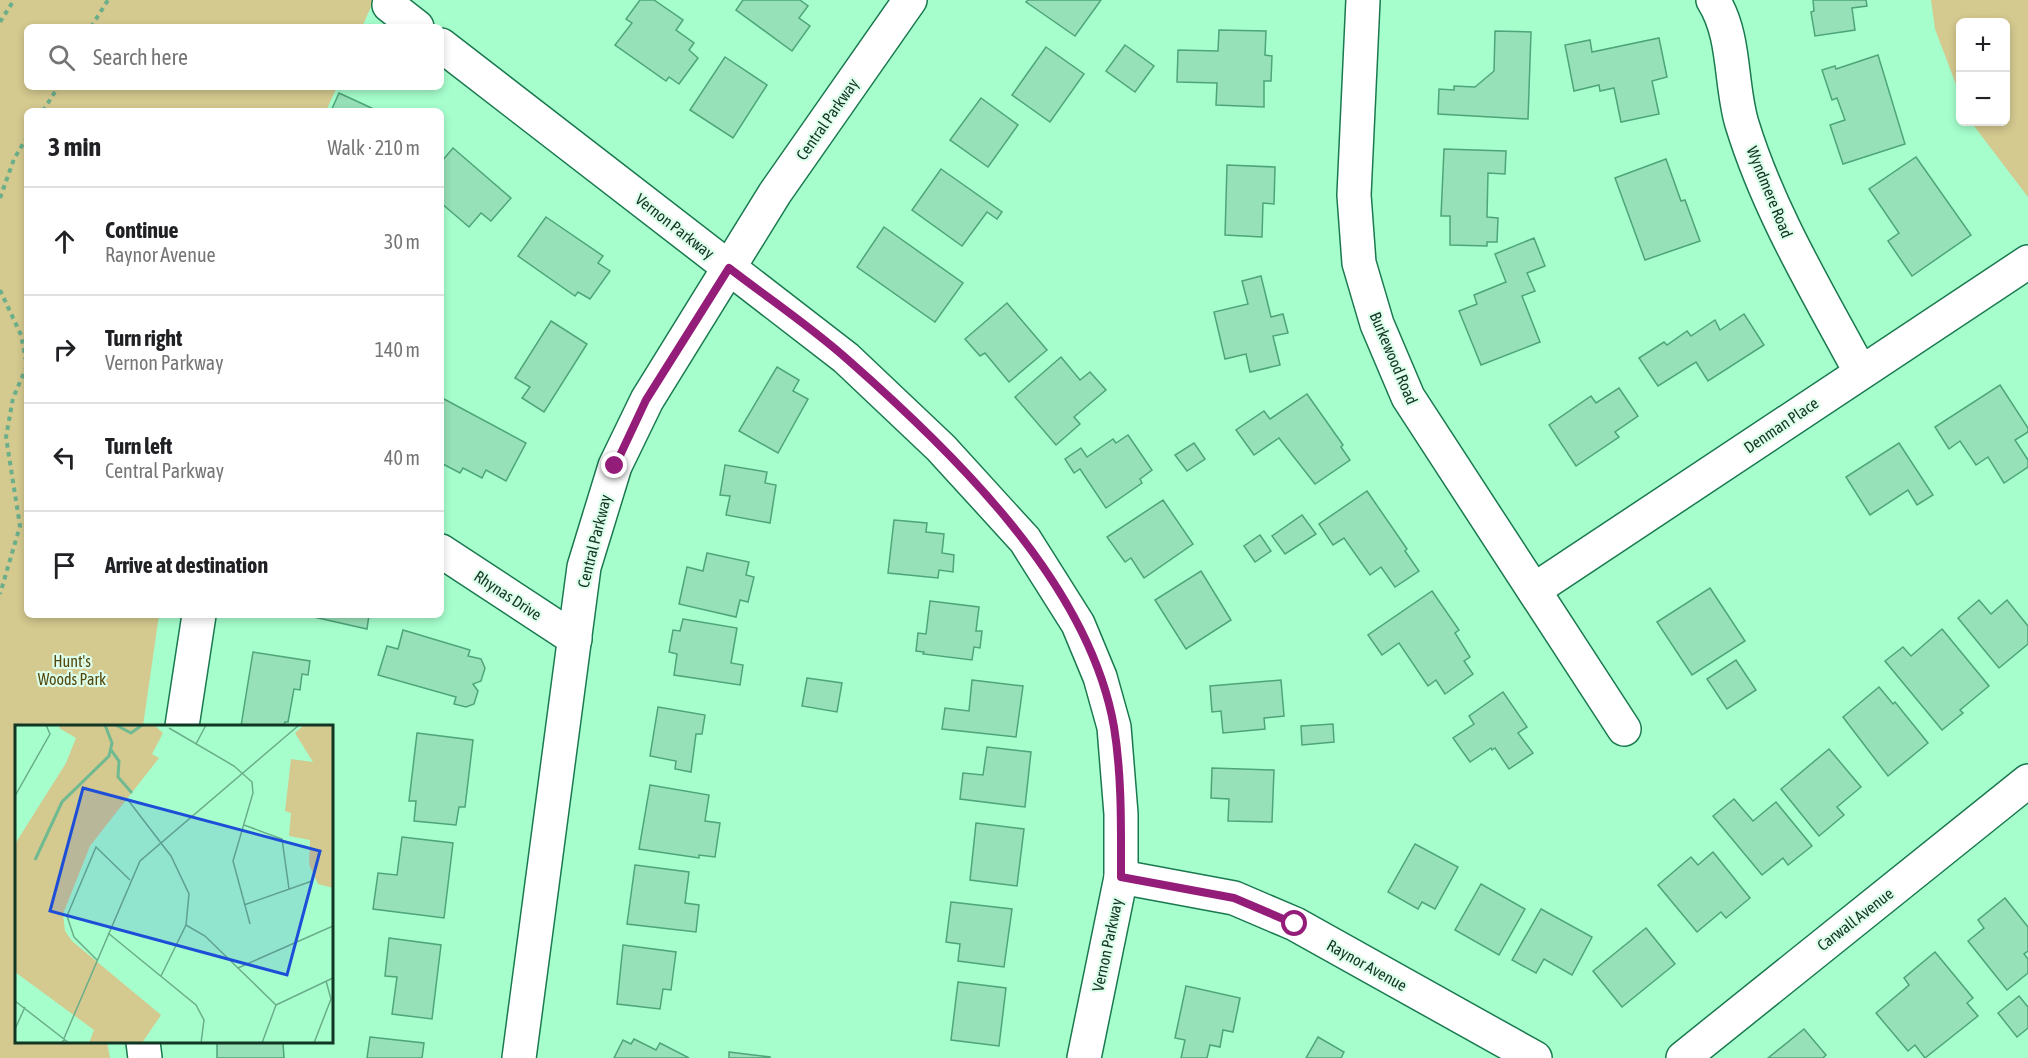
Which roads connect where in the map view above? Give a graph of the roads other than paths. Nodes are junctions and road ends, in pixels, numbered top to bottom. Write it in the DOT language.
graph roads {
  1 [pos="910,0"];
  2 [pos="1363,0"];
  3 [pos="1713,0"];
  4 [pos="389,5"];
  5 [pos="413,24"];
  6 [pos="444,47"];
  7 [pos="2028,262"];
  8 [pos="729,268"];
  9 [pos="1860,371"];
  10 [pos="444,553"];
  11 [pos="1534,590"];
  12 [pos="199,618"];
  13 [pos="575,639"];
  14 [pos="182,725"];
  15 [pos="1624,729"];
  16 [pos="2028,781"];
  17 [pos="1121,877"];
  18 [pos="143,1043"];
  19 [pos="145,1058"];
  20 [pos="519,1058"];
  21 [pos="1084,1058"];
  22 [pos="1535,1058"];
  23 [pos="1683,1058"];
  1 -- 8 [label="street, Central Parkway"];
  2 -- 11 [label="street, Burkewood Road"];
  3 -- 9 [label="street, Wyndmere Road"];
  4 -- 5 [label="street"];
  6 -- 8 [label="street, Vernon Parkway"];
  7 -- 9 [label="street, Denman Place"];
  8 -- 13 [label="street, Central Parkway"];
  8 -- 17 [label="street, Vernon Parkway"];
  9 -- 11 [label="street, Denman Place"];
  10 -- 13 [label="street, Rhynas Drive"];
  11 -- 15 [label="street, Burkewood Road"];
  12 -- 14 [label="street"];
  13 -- 20 [label="street, Central Parkway"];
  16 -- 23 [label="street, Carwall Avenue"];
  17 -- 21 [label="street, Vernon Parkway"];
  17 -- 22 [label="street, Raynor Avenue"];
  18 -- 19 [label="street"];
}
